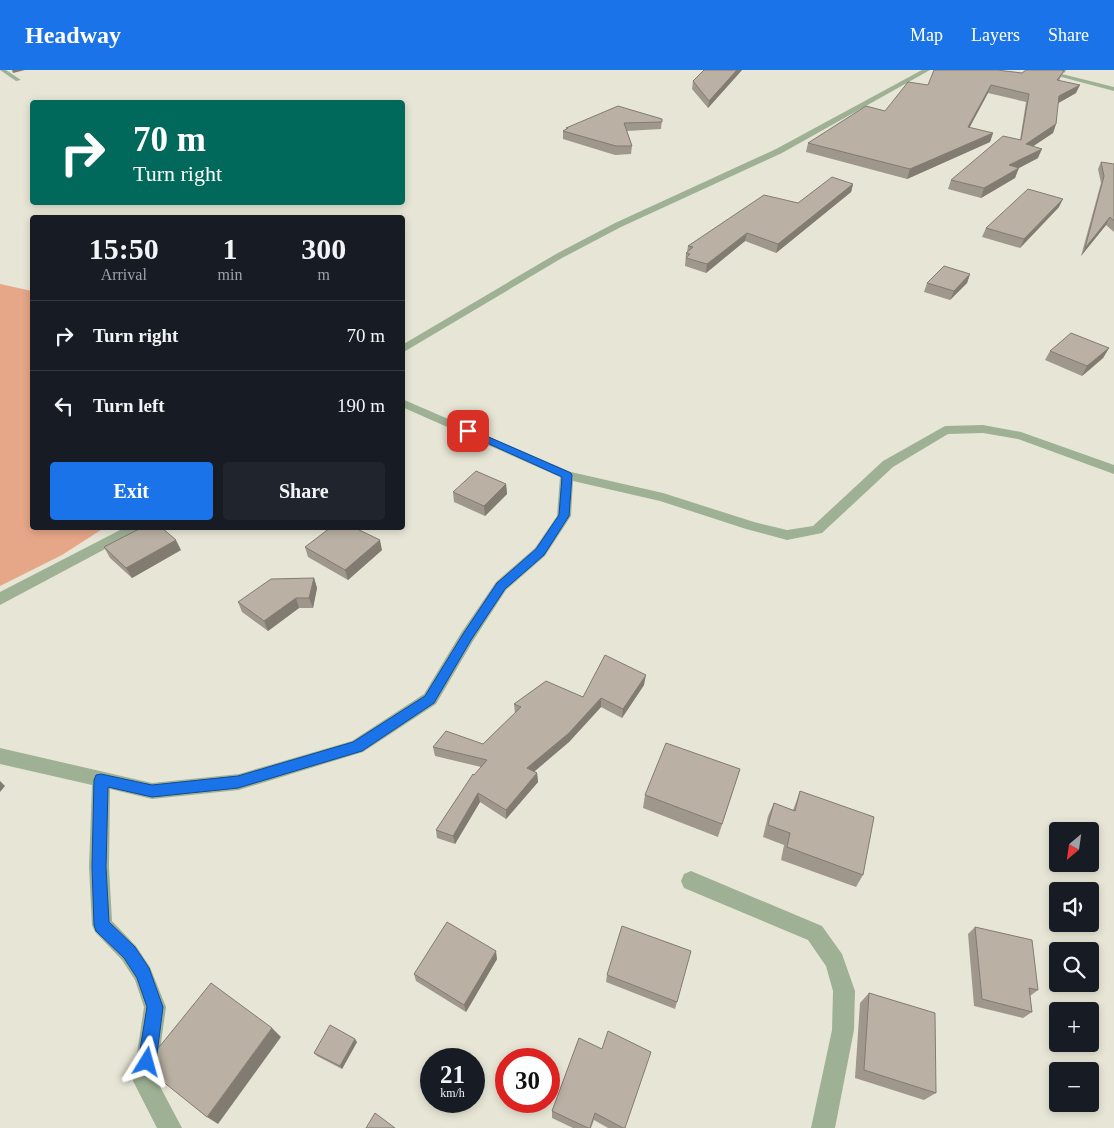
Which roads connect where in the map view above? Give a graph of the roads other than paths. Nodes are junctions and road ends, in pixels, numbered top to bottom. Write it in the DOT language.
graph roads {
  1 [pos="2,70"];
  2 [pos="927,70"];
  3 [pos="1038,70"];
  4 [pos="18,80"];
  5 [pos="1114,89"];
  6 [pos="405,348"];
  7 [pos="405,403"];
  8 [pos="1114,470"];
  9 [pos="567,475"];
  10 [pos="130,530"];
  11 [pos="0,599"];
  12 [pos="0,756"];
  13 [pos="101,780"];
  14 [pos="691,881"];
  15 [pos="170,1128"];
  16 [pos="823,1128"];
  1 -- 4 [label="street"];
  2 -- 6 [label="street"];
  3 -- 5 [label="street"];
  7 -- 9 [label="street"];
  8 -- 9 [label="street"];
  9 -- 13 [label="street"];
  10 -- 11 [label="street"];
  12 -- 13 [label="street"];
  13 -- 15 [label="street"];
  14 -- 16 [label="street"];
}
